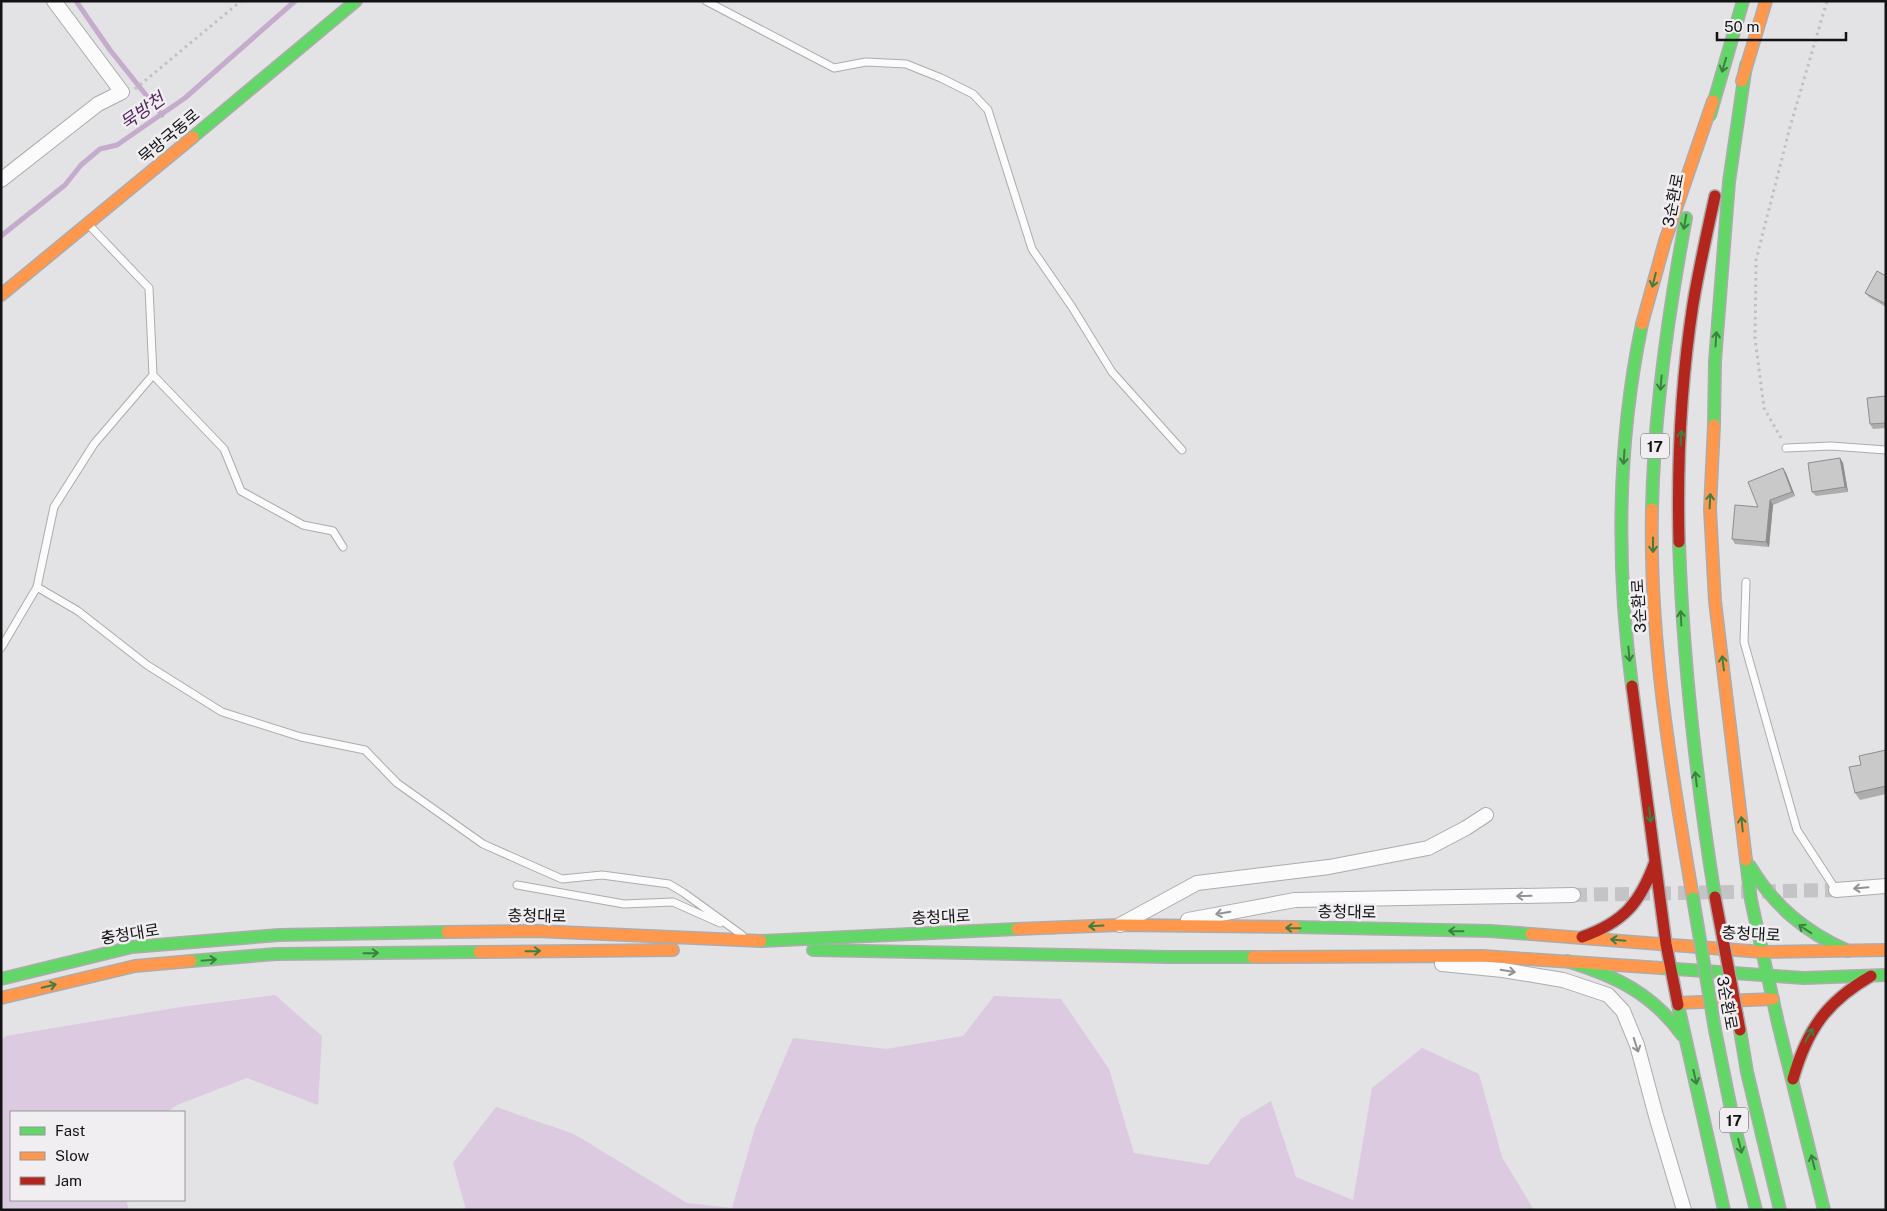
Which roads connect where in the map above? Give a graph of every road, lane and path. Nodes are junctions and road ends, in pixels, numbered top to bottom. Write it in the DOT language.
graph roads {
  1 [pos="54,1"];
  2 [pos="241,1"];
  3 [pos="356,1"];
  4 [pos="706,1"];
  5 [pos="1743,1"];
  6 [pos="1766,1"];
  7 [pos="1827,1"];
  8 [pos="1746,65"];
  9 [pos="131,93"];
  10 [pos="1713,101"];
  11 [pos="1,180"];
  12 [pos="88,224"];
  13 [pos="1,295"];
  14 [pos="153,375"];
  15 [pos="1786,448"];
  16 [pos="1182,450"];
  17 [pos="1886,450"];
  18 [pos="343,547"];
  19 [pos="1746,582"];
  20 [pos="38,587"];
  21 [pos="1,648"];
  22 [pos="1486,815"];
  23 [pos="1746,859"];
  24 [pos="1656,860"];
  25 [pos="517,885"];
  26 [pos="1886,886"];
  27 [pos="1836,890"];
  28 [pos="1573,895"];
  29 [pos="1741,900"];
  30 [pos="1672,906"];
  31 [pos="1119,925"];
  32 [pos="1159,925"];
  33 [pos="734,930"];
  34 [pos="1582,937"];
  35 [pos="750,941"];
  36 [pos="1666,944"];
  37 [pos="1886,950"];
  38 [pos="1848,951"];
  39 [pos="1762,952"];
  40 [pos="1372,956"];
  41 [pos="1567,961"];
  42 [pos="1670,968"];
  43 [pos="1886,975"];
  44 [pos="1767,976"];
  45 [pos="1871,976"];
  46 [pos="1,979"];
  47 [pos="1886,984"];
  48 [pos="1,998"];
  49 [pos="1773,999"];
  50 [pos="1678,1003"];
  51 [pos="1687,1044"];
  52 [pos="1793,1081"];
  53 [pos="1684,1210"];
  54 [pos="1724,1210"];
  55 [pos="1756,1210"];
  56 [pos="1780,1210"];
  57 [pos="1824,1210"];
  1 -- 11 [label="street"];
  2 -- 9 [label="path"];
  3 -- 12 [label="main road, 묵방국동로"];
  4 -- 16 [label="lane"];
  5 -- 10 [label="main road, 3순환로 / 17, one-way"];
  6 -- 8 [label="main road, 3순환로 / 17"];
  7 -- 15 [label="path"];
  23 -- 8 [label="main road, one-way"];
  56 -- 8 [label="main road, 3순환로 / 17, one-way, bridge"];
  10 -- 24 [label="main road, one-way"];
  10 -- 55 [label="main road, 3순환로 / 17, one-way, bridge"];
  12 -- 13 [label="main road, 묵방국동로"];
  12 -- 14 [label="lane"];
  14 -- 18 [label="lane"];
  14 -- 20 [label="lane"];
  15 -- 17 [label="lane"];
  19 -- 27 [label="lane"];
  20 -- 21 [label="lane"];
  20 -- 33 [label="lane"];
  22 -- 31 [label="street"];
  23 -- 29 [label="main road"];
  38 -- 23 [label="main road, one-way"];
  24 -- 30 [label="main road"];
  24 -- 34 [label="main road"];
  25 -- 33 [label="lane"];
  26 -- 27 [label="street, one-way"];
  28 -- 32 [label="street, one-way"];
  29 -- 30 [label="main road"];
  29 -- 39 [label="main road"];
  30 -- 36 [label="main road"];
  31 -- 32 [label="main road, 충청대로"];
  31 -- 35 [label="main road, 충청대로, one-way"];
  34 -- 32 [label="main road, 충청대로, one-way"];
  33 -- 35 [label="lane"];
  36 -- 34 [label="main road, 충청대로, one-way"];
  35 -- 46 [label="main road, 충청대로"];
  36 -- 39 [label="main road, 충청대로"];
  36 -- 42 [label="main road"];
  37 -- 38 [label="main road, 충청대로"];
  38 -- 39 [label="main road, 충청대로"];
  39 -- 44 [label="main road"];
  40 -- 41 [label="main road, 충청대로"];
  48 -- 40 [label="main road, 충청대로, one-way"];
  40 -- 53 [label="street, one-way"];
  41 -- 42 [label="main road, 충청대로"];
  41 -- 51 [label="main road"];
  42 -- 44 [label="main road, 충청대로"];
  42 -- 50 [label="main road"];
  43 -- 45 [label="main road, 충청대로"];
  44 -- 45 [label="main road, 충청대로"];
  44 -- 49 [label="main road"];
  45 -- 47 [label="street"];
  52 -- 45 [label="main road, one-way"];
  49 -- 50 [label="main road"];
  49 -- 52 [label="main road"];
  50 -- 51 [label="main road"];
  51 -- 54 [label="main road, one-way"];
  57 -- 52 [label="main road, one-way"];
}
